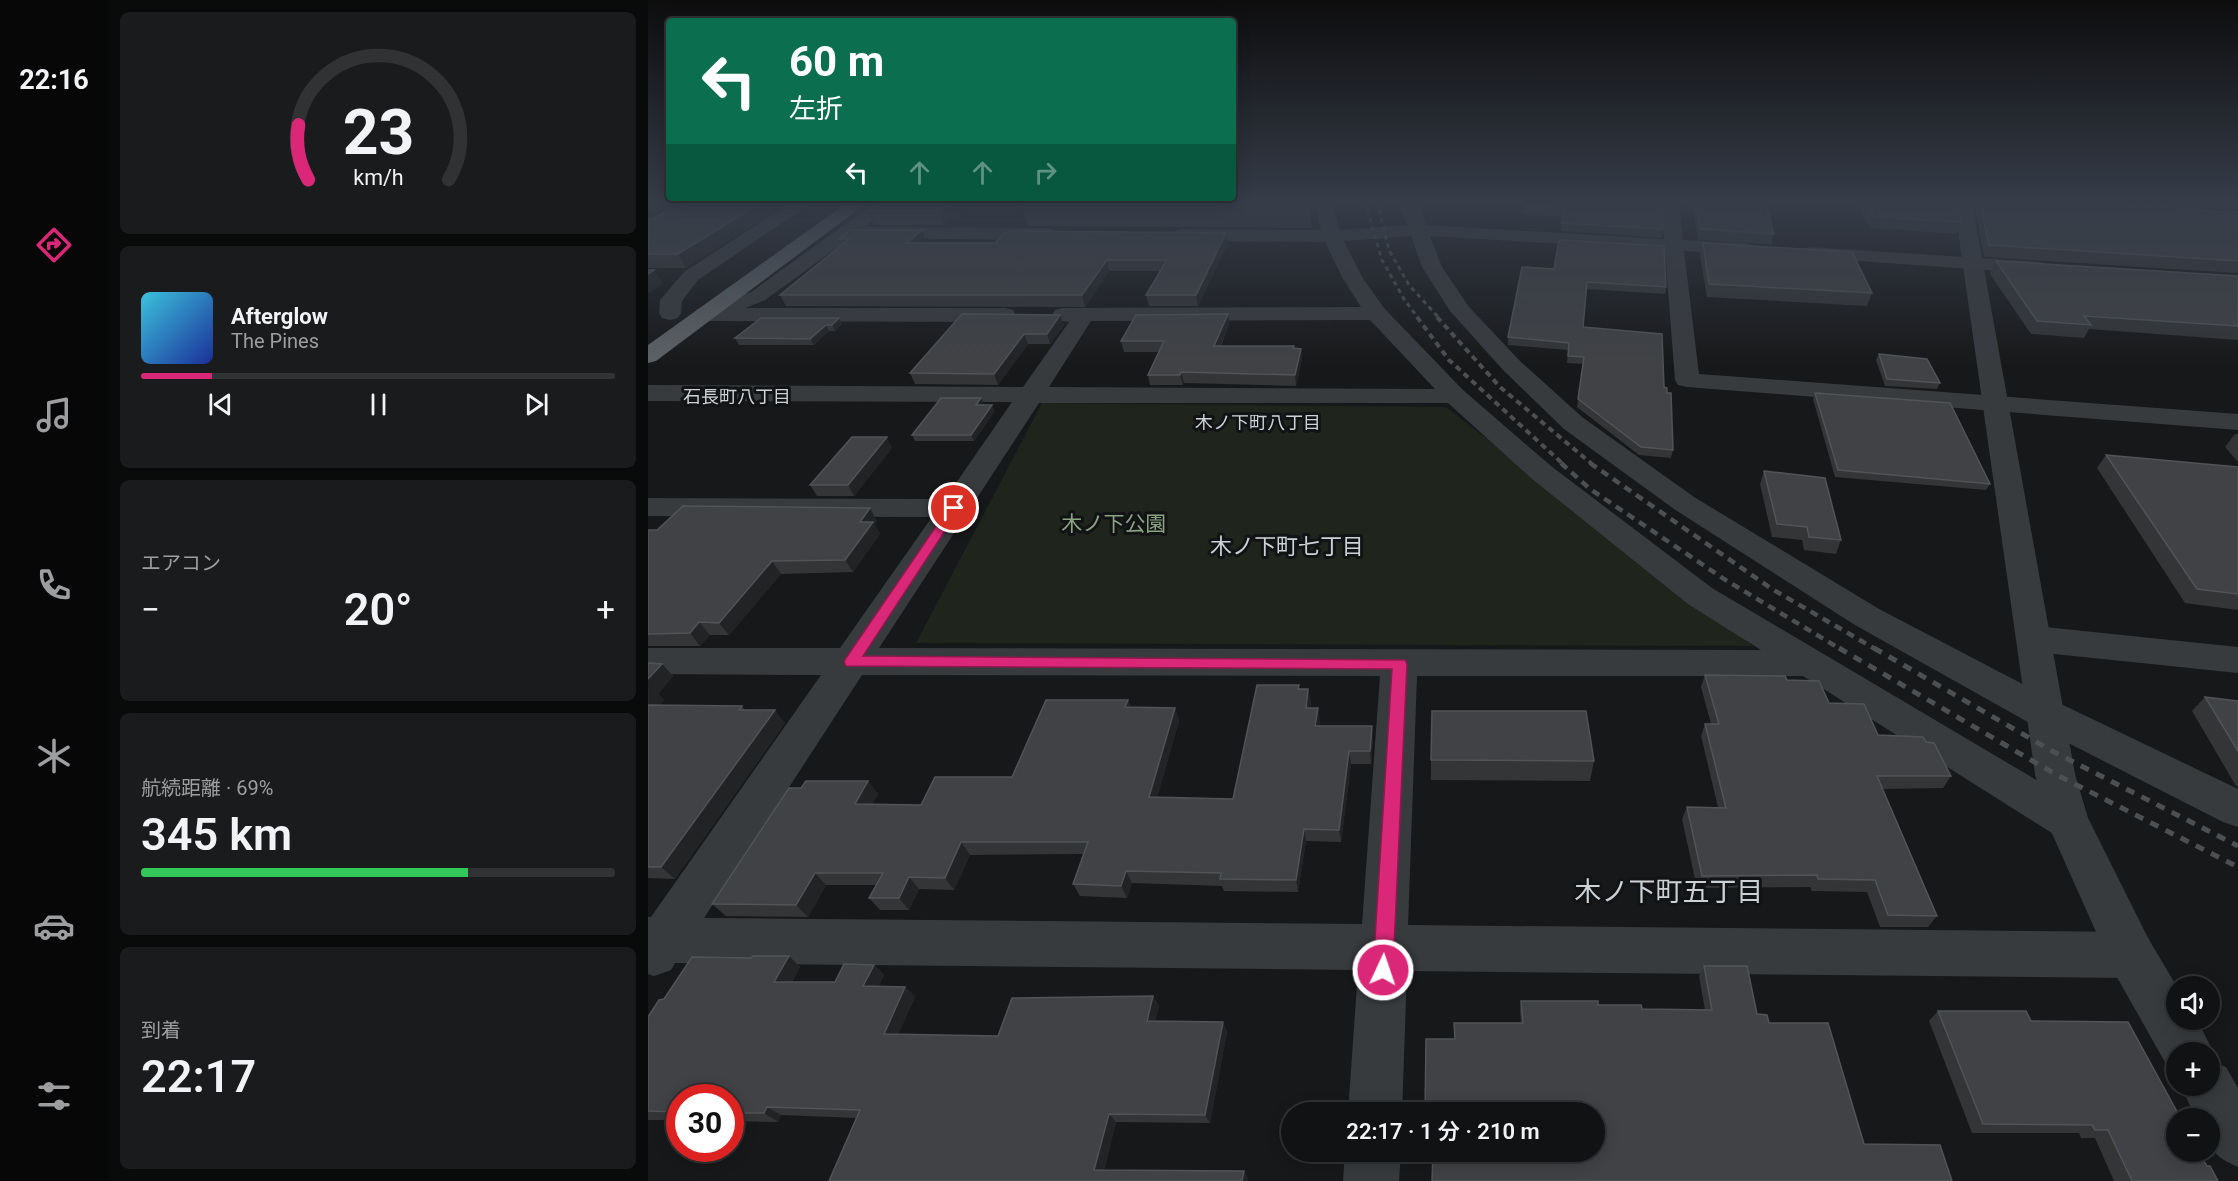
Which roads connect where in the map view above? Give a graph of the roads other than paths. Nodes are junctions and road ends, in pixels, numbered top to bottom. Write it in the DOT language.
graph roads {
  1 [pos="720,257"];
  2 [pos="750,257"];
  3 [pos="783,257"];
  4 [pos="811,257"];
  5 [pos="1342,257"];
  6 [pos="1428,257"];
  7 [pos="1675,257"];
  8 [pos="1870,257"];
  9 [pos="1972,257"];
  10 [pos="1973,264"];
  11 [pos="2054,269"];
  12 [pos="669,276"];
  13 [pos="691,276"];
  14 [pos="1376,313"];
  15 [pos="705,314"];
  16 [pos="1084,316"];
  17 [pos="663,318"];
  18 [pos="648,356"];
  19 [pos="648,393"];
  20 [pos="1031,395"];
  21 [pos="1454,395"];
  22 [pos="1997,404"];
  23 [pos="2238,422"];
  24 [pos="648,507"];
  25 [pos="954,508"];
  26 [pos="2035,639"];
  27 [pos="2238,660"];
  28 [pos="648,662"];
  29 [pos="851,662"];
  30 [pos="1809,663"];
  31 [pos="1399,664"];
  32 [pos="2048,715"];
  33 [pos="2238,809"];
  34 [pos="2067,820"];
  35 [pos="1384,947"];
  36 [pos="653,948"];
  37 [pos="2131,955"];
  38 [pos="2182,1042"];
  39 [pos="2213,1096"];
  40 [pos="1376,1102"];
  41 [pos="2238,1139"];
  42 [pos="1372,1162"];
  43 [pos="1371,1181"];
  1 -- 13 [label="street"];
  2 -- 17 [label="highway"];
  3 -- 15 [label="highway"];
  4 -- 15 [label="street"];
  5 -- 14 [label="street"];
  6 -- 32 [label="street"];
  7 -- 22 [label="street"];
  8 -- 10 [label="street"];
  9 -- 10 [label="street"];
  10 -- 11 [label="street"];
  10 -- 22 [label="street"];
  12 -- 13 [label="street"];
  13 -- 17 [label="street"];
  14 -- 16 [label="street"];
  14 -- 21 [label="street"];
  15 -- 16 [label="street"];
  15 -- 18 [label="highway"];
  16 -- 20 [label="street"];
  19 -- 20 [label="street"];
  20 -- 21 [label="street"];
  20 -- 25 [label="street"];
  21 -- 30 [label="street"];
  22 -- 23 [label="street"];
  22 -- 26 [label="street"];
  24 -- 25 [label="street"];
  25 -- 29 [label="street"];
  26 -- 27 [label="street"];
  26 -- 32 [label="street"];
  28 -- 29 [label="street"];
  29 -- 31 [label="street"];
  29 -- 36 [label="street"];
  30 -- 31 [label="street"];
  30 -- 34 [label="street"];
  31 -- 35 [label="street"];
  32 -- 33 [label="street"];
  32 -- 34 [label="street"];
  34 -- 37 [label="street"];
  35 -- 36 [label="street"];
  35 -- 37 [label="street"];
  35 -- 40 [label="street"];
  37 -- 38 [label="street"];
  39 -- 41 [label="street"];
  42 -- 43 [label="street"];
}
